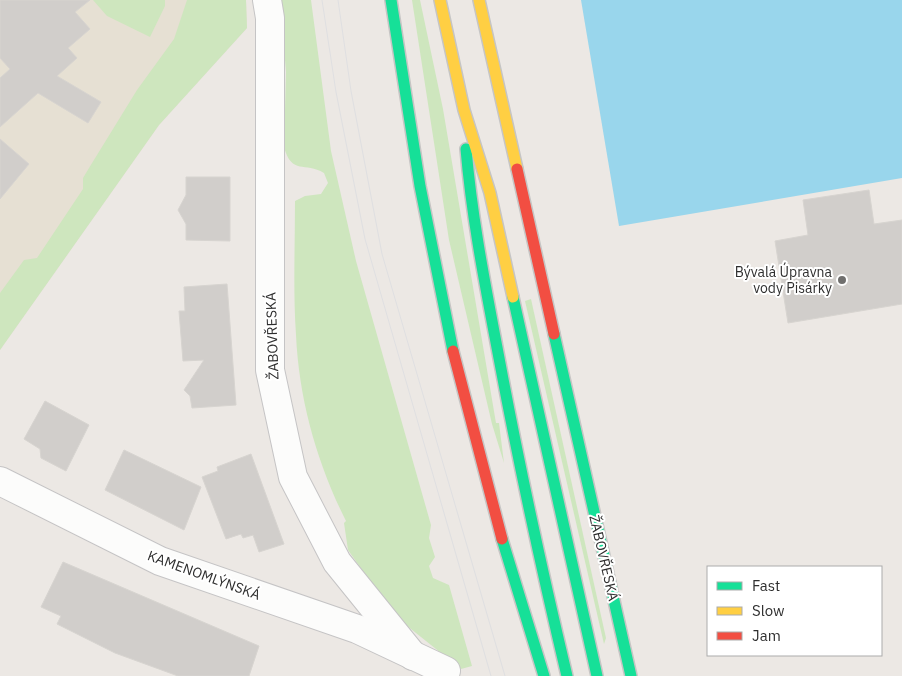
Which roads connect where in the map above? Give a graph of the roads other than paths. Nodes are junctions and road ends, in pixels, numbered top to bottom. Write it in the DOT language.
graph roads {
  1 [pos="266,0"];
  2 [pos="391,0"];
  3 [pos="440,0"];
  4 [pos="479,0"];
  5 [pos="464,110"];
  6 [pos="0,481"];
  7 [pos="413,656"];
  8 [pos="446,671"];
  9 [pos="544,676"];
  10 [pos="567,676"];
  11 [pos="597,676"];
  12 [pos="631,676"];
  1 -- 7 [label="street, ŽABOVŘESKÁ"];
  2 -- 9 [label="highway"];
  3 -- 5 [label="highway"];
  4 -- 12 [label="highway, ŽABOVŘESKÁ"];
  5 -- 10 [label="highway"];
  5 -- 11 [label="highway"];
  6 -- 7 [label="street, KAMENOMLÝNSKÁ"];
  7 -- 8 [label="street, ŽABOVŘESKÁ"];
}
